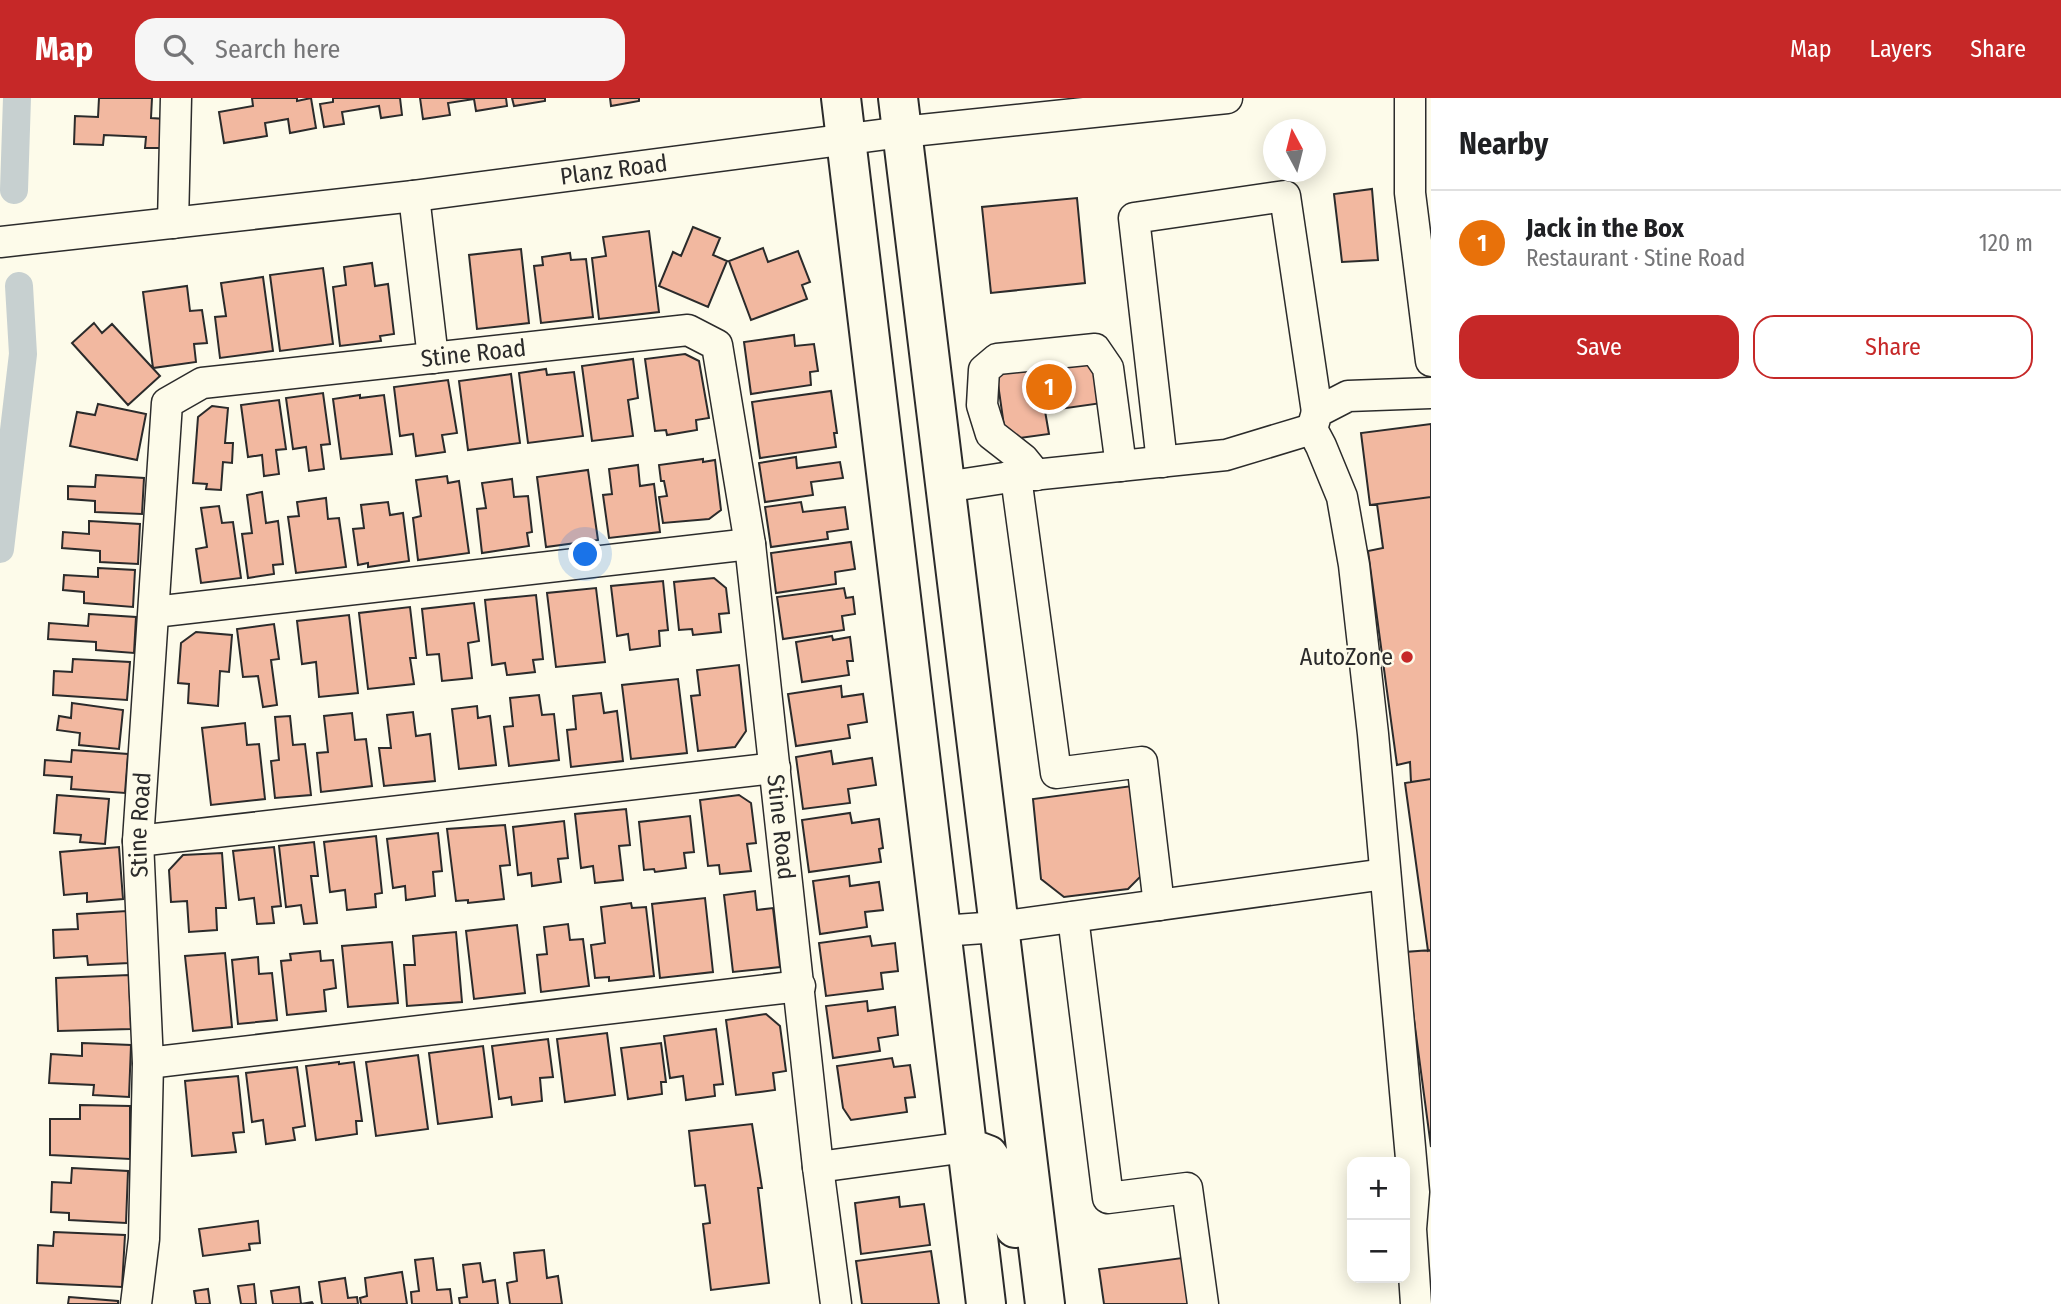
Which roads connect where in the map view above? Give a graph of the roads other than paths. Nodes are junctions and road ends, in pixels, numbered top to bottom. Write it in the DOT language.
graph roads {
  1 [pos="176,98"];
  2 [pos="841,98"];
  3 [pos="1227,98"];
  4 [pos="1410,98"];
  5 [pos="985,111"];
  6 [pos="900,115"];
  7 [pos="846,139"];
  8 [pos="414,196"];
  9 [pos="173,223"];
  10 [pos="0,242"];
  11 [pos="433,358"];
  12 [pos="1431,361"];
  13 [pos="1431,393"];
  14 [pos="1314,421"];
  15 [pos="1162,462"];
  16 [pos="1121,466"];
  17 [pos="1026,476"];
  18 [pos="945,487"];
  19 [pos="750,544"];
  20 [pos="154,612"];
  21 [pos="775,768"];
  22 [pos="138,841"];
  23 [pos="1385,874"];
  24 [pos="1159,905"];
  25 [pos="1073,916"];
  26 [pos="998,927"];
  27 [pos="941,931"];
  28 [pos="800,986"];
  29 [pos="148,1063"];
  30 [pos="967,1147"];
  31 [pos="818,1167"];
  32 [pos="136,1304"];
  33 [pos="836,1304"];
  34 [pos="986,1304"];
  35 [pos="1037,1304"];
  36 [pos="1045,1304"];
  37 [pos="1203,1304"];
  38 [pos="1416,1304"];
  1 -- 9 [label="street"];
  2 -- 7 [label="main road"];
  3 -- 5 [label="street, Planz Road"];
  4 -- 12 [label="street"];
  5 -- 6 [label="street, Planz Road"];
  6 -- 7 [label="street, Planz Road"];
  6 -- 18 [label="main road"];
  7 -- 8 [label="street, Planz Road"];
  7 -- 27 [label="main road"];
  8 -- 9 [label="street, Planz Road"];
  8 -- 11 [label="street"];
  9 -- 10 [label="street, Planz Road"];
  11 -- 19 [label="street, Stine Road"];
  11 -- 20 [label="street, Stine Road"];
  13 -- 14 [label="street"];
  14 -- 15 [label="street"];
  14 -- 15 [label="street"];
  14 -- 23 [label="street"];
  15 -- 16 [label="street"];
  16 -- 17 [label="street"];
  16 -- 17 [label="street"];
  17 -- 18 [label="street"];
  17 -- 24 [label="street"];
  18 -- 26 [label="main road"];
  19 -- 20 [label="street"];
  19 -- 21 [label="street, Stine Road"];
  20 -- 22 [label="street, Stine Road"];
  21 -- 22 [label="street"];
  21 -- 28 [label="street, Stine Road"];
  22 -- 29 [label="street, Stine Road"];
  23 -- 24 [label="street"];
  23 -- 38 [label="street"];
  24 -- 25 [label="street"];
  25 -- 26 [label="street"];
  25 -- 37 [label="street"];
  26 -- 27 [label="street"];
  26 -- 36 [label="main road"];
  27 -- 30 [label="main road"];
  28 -- 29 [label="street"];
  28 -- 31 [label="street, Stine Road"];
  29 -- 32 [label="street, Stine Road"];
  30 -- 31 [label="street"];
  30 -- 34 [label="main road"];
  30 -- 35 [label="main road"];
  31 -- 33 [label="street, Stine Road"];
}
